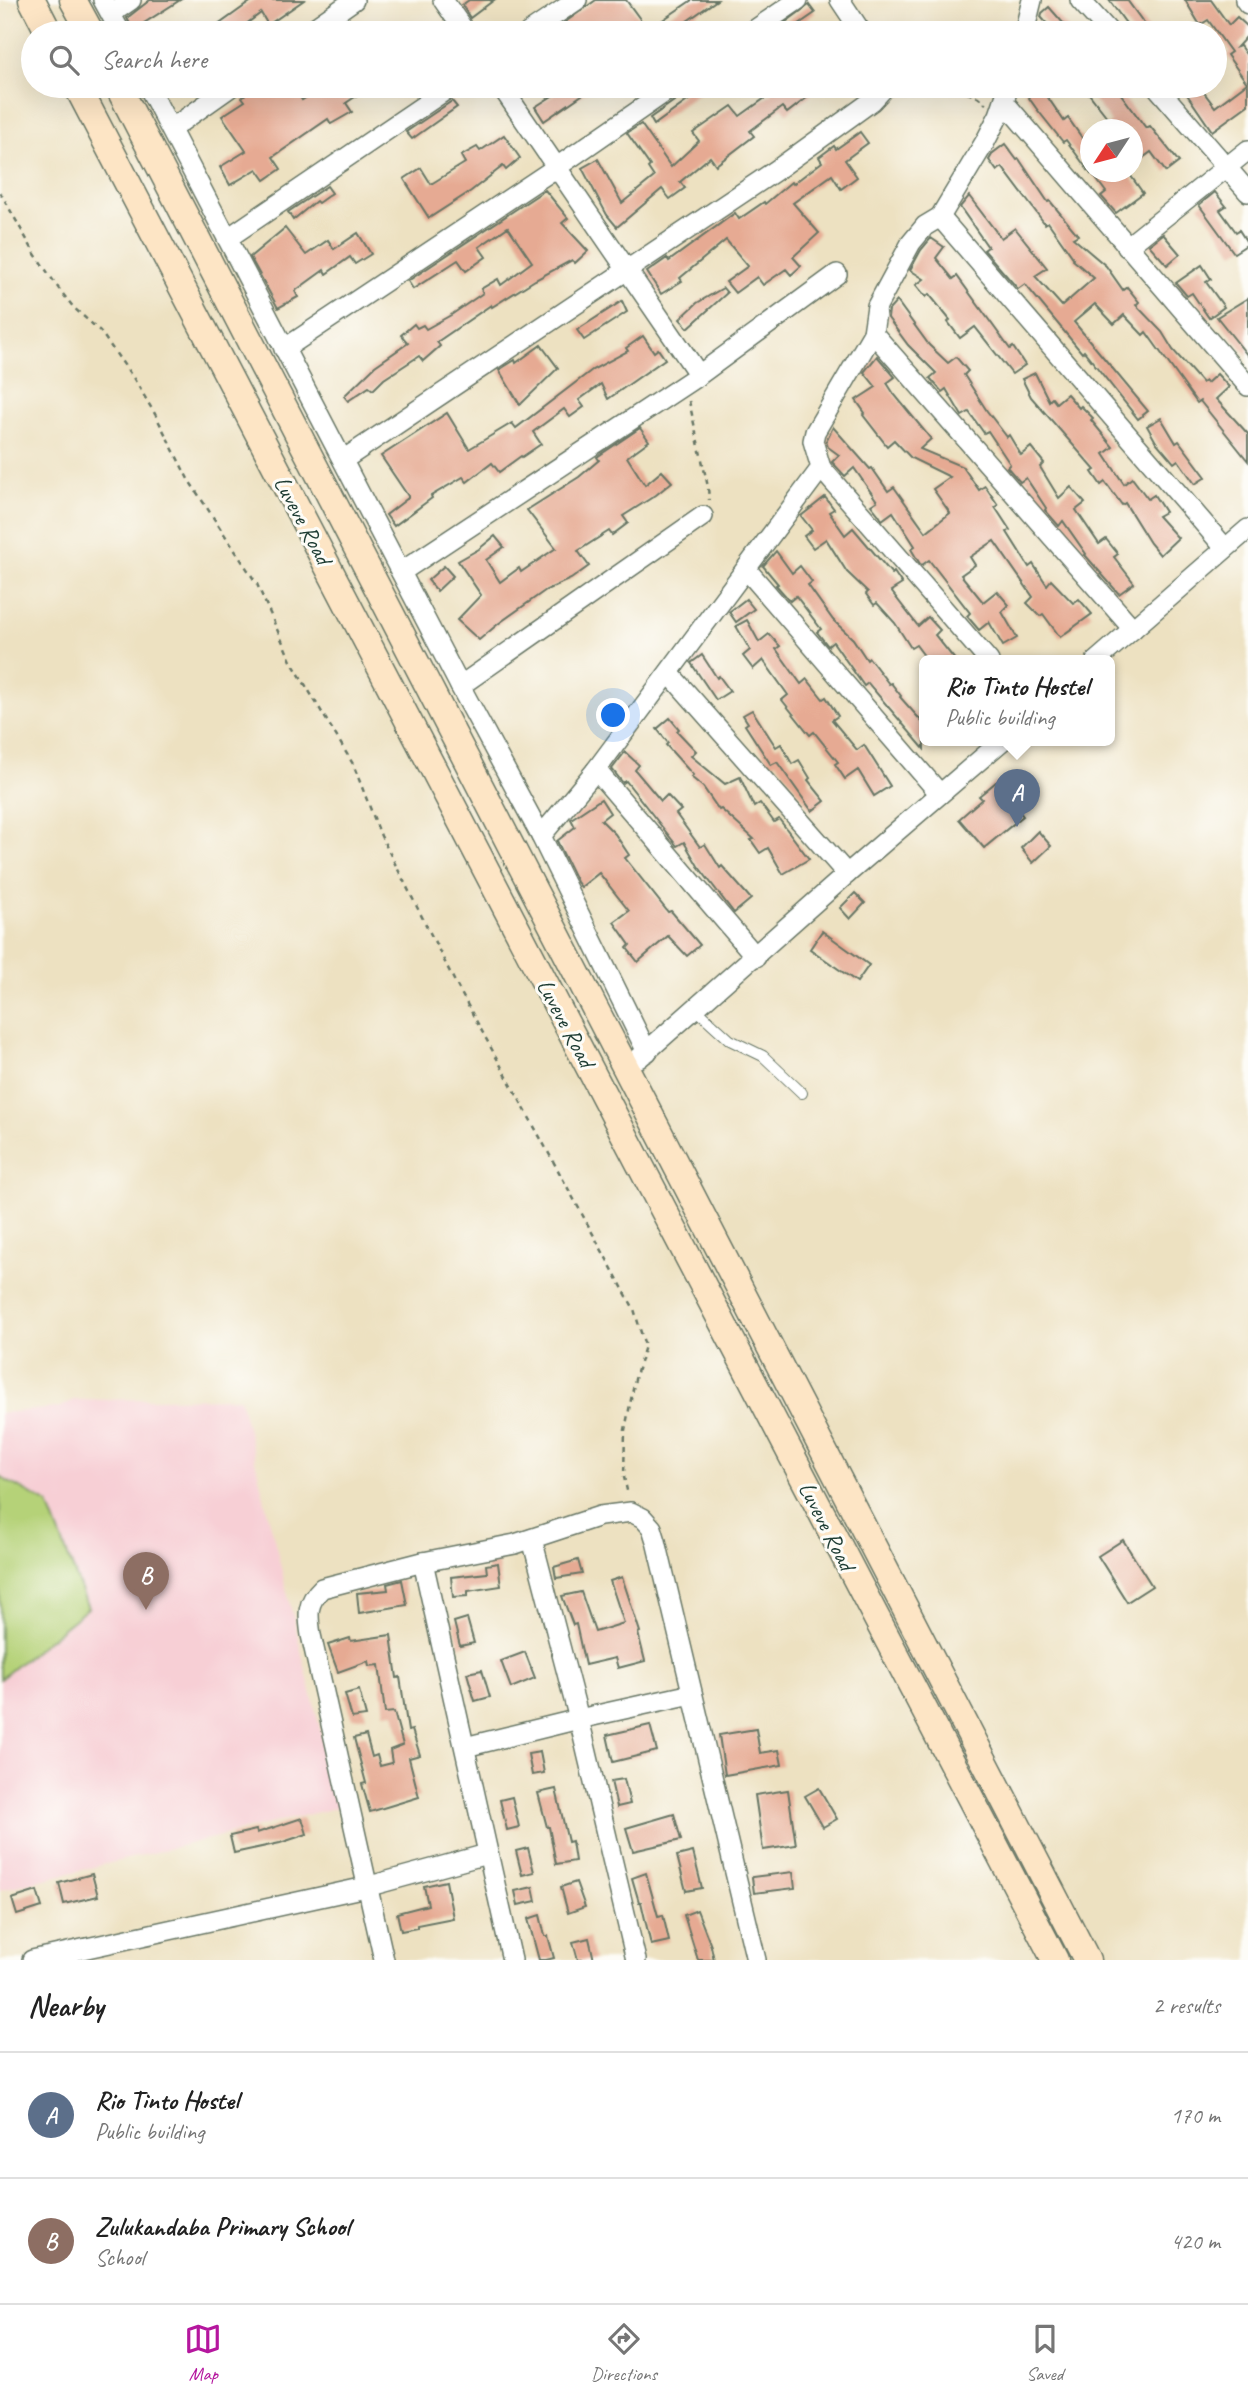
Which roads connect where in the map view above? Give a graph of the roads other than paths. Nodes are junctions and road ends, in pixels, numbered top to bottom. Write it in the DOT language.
graph roads {
  1 [pos="32,0"];
  2 [pos="73,0"];
  3 [pos="131,0"];
  4 [pos="354,0"];
  5 [pos="443,0"];
  6 [pos="576,0"];
  7 [pos="798,0"];
  8 [pos="840,0"];
  9 [pos="1032,0"];
  10 [pos="1080,0"];
  11 [pos="107,7"];
  12 [pos="43,21"];
  13 [pos="84,21"];
  14 [pos="324,21"];
  15 [pos="458,21"];
  16 [pos="545,21"];
  17 [pos="767,21"];
  18 [pos="854,21"];
  19 [pos="1027,21"];
  20 [pos="1099,21"];
  21 [pos="82,98"];
  22 [pos="124,98"];
  23 [pos="154,98"];
  24 [pos="215,98"];
  25 [pos="434,98"];
  26 [pos="509,98"];
  27 [pos="657,98"];
  28 [pos="875,98"];
  29 [pos="1167,98"];
  30 [pos="1004,101"];
  31 [pos="171,129"];
  32 [pos="1248,150"];
  33 [pos="557,167"];
  34 [pos="1228,167"];
  35 [pos="1248,192"];
  36 [pos="940,217"];
  37 [pos="228,239"];
  38 [pos="1127,247"];
  39 [pos="628,270"];
  40 [pos="837,274"];
  41 [pos="873,333"];
  42 [pos="284,349"];
  43 [pos="693,379"];
  44 [pos="1248,386"];
  45 [pos="343,460"];
  46 [pos="821,468"];
  47 [pos="703,516"];
  48 [pos="1248,528"];
  49 [pos="1226,548"];
  50 [pos="747,570"];
  51 [pos="401,572"];
  52 [pos="1133,629"];
  53 [pos="984,655"];
  54 [pos="1103,655"];
  55 [pos="669,673"];
  56 [pos="460,686"];
  57 [pos="996,746"];
  58 [pos="596,770"];
  59 [pos="940,794"];
  60 [pos="541,836"];
  61 [pos="847,874"];
  62 [pos="755,957"];
  63 [pos="696,1009"];
  64 [pos="647,1052"];
  65 [pos="624,1068"];
  66 [pos="802,1093"];
  67 [pos="532,1539"];
  68 [pos="423,1562"];
  69 [pos="692,1695"];
  70 [pos="579,1719"];
  71 [pos="465,1747"];
  72 [pos="487,1854"];
  73 [pos="366,1886"];
  74 [pos="32,1960"];
  75 [pos="384,1960"];
  76 [pos="512,1960"];
  77 [pos="636,1960"];
  78 [pos="756,1960"];
  79 [pos="1055,1960"];
  80 [pos="1087,1960"];
  1 -- 12 [label="street"];
  2 -- 13 [label="street"];
  3 -- 11 [label="street"];
  4 -- 14 [label="street"];
  5 -- 15 [label="street"];
  6 -- 16 [label="street"];
  7 -- 17 [label="street"];
  8 -- 18 [label="street"];
  9 -- 19 [label="street"];
  10 -- 20 [label="street"];
  21 -- 79 [label="street, Luveve Road"];
  22 -- 65 [label="street, Luveve Road"];
  23 -- 31 [label="street"];
  24 -- 31 [label="street"];
  25 -- 37 [label="street"];
  26 -- 33 [label="street"];
  27 -- 33 [label="street"];
  28 -- 39 [label="street"];
  29 -- 34 [label="street"];
  30 -- 36 [label="street"];
  30 -- 38 [label="street"];
  31 -- 37 [label="street"];
  32 -- 34 [label="street"];
  33 -- 39 [label="street"];
  33 -- 42 [label="street"];
  34 -- 35 [label="street"];
  34 -- 38 [label="street"];
  36 -- 41 [label="street"];
  36 -- 49 [label="street"];
  37 -- 42 [label="street"];
  38 -- 44 [label="street"];
  39 -- 43 [label="street"];
  39 -- 45 [label="street"];
  40 -- 43 [label="street"];
  41 -- 46 [label="street"];
  41 -- 52 [label="street"];
  42 -- 45 [label="street"];
  43 -- 51 [label="street"];
  45 -- 51 [label="street"];
  46 -- 50 [label="street"];
  46 -- 53 [label="street"];
  47 -- 56 [label="street"];
  48 -- 49 [label="street"];
  49 -- 52 [label="street"];
  50 -- 55 [label="street"];
  50 -- 59 [label="street"];
  51 -- 56 [label="street"];
  52 -- 54 [label="street"];
  55 -- 58 [label="street"];
  55 -- 61 [label="street"];
  56 -- 60 [label="street"];
  57 -- 59 [label="street"];
  58 -- 60 [label="street"];
  58 -- 62 [label="street"];
  59 -- 61 [label="street"];
  60 -- 64 [label="street"];
  61 -- 62 [label="street"];
  62 -- 63 [label="street"];
  63 -- 64 [label="street"];
  63 -- 66 [label="lane"];
  64 -- 65 [label="street"];
  65 -- 80 [label="street, Luveve Road"];
  67 -- 68 [label="street"];
  67 -- 69 [label="street"];
  67 -- 70 [label="street"];
  68 -- 71 [label="street"];
  68 -- 73 [label="street"];
  69 -- 70 [label="street"];
  69 -- 78 [label="street"];
  70 -- 71 [label="street"];
  70 -- 77 [label="street"];
  71 -- 72 [label="street"];
  72 -- 73 [label="street"];
  72 -- 76 [label="street"];
  73 -- 74 [label="street"];
  73 -- 75 [label="street"];
}
